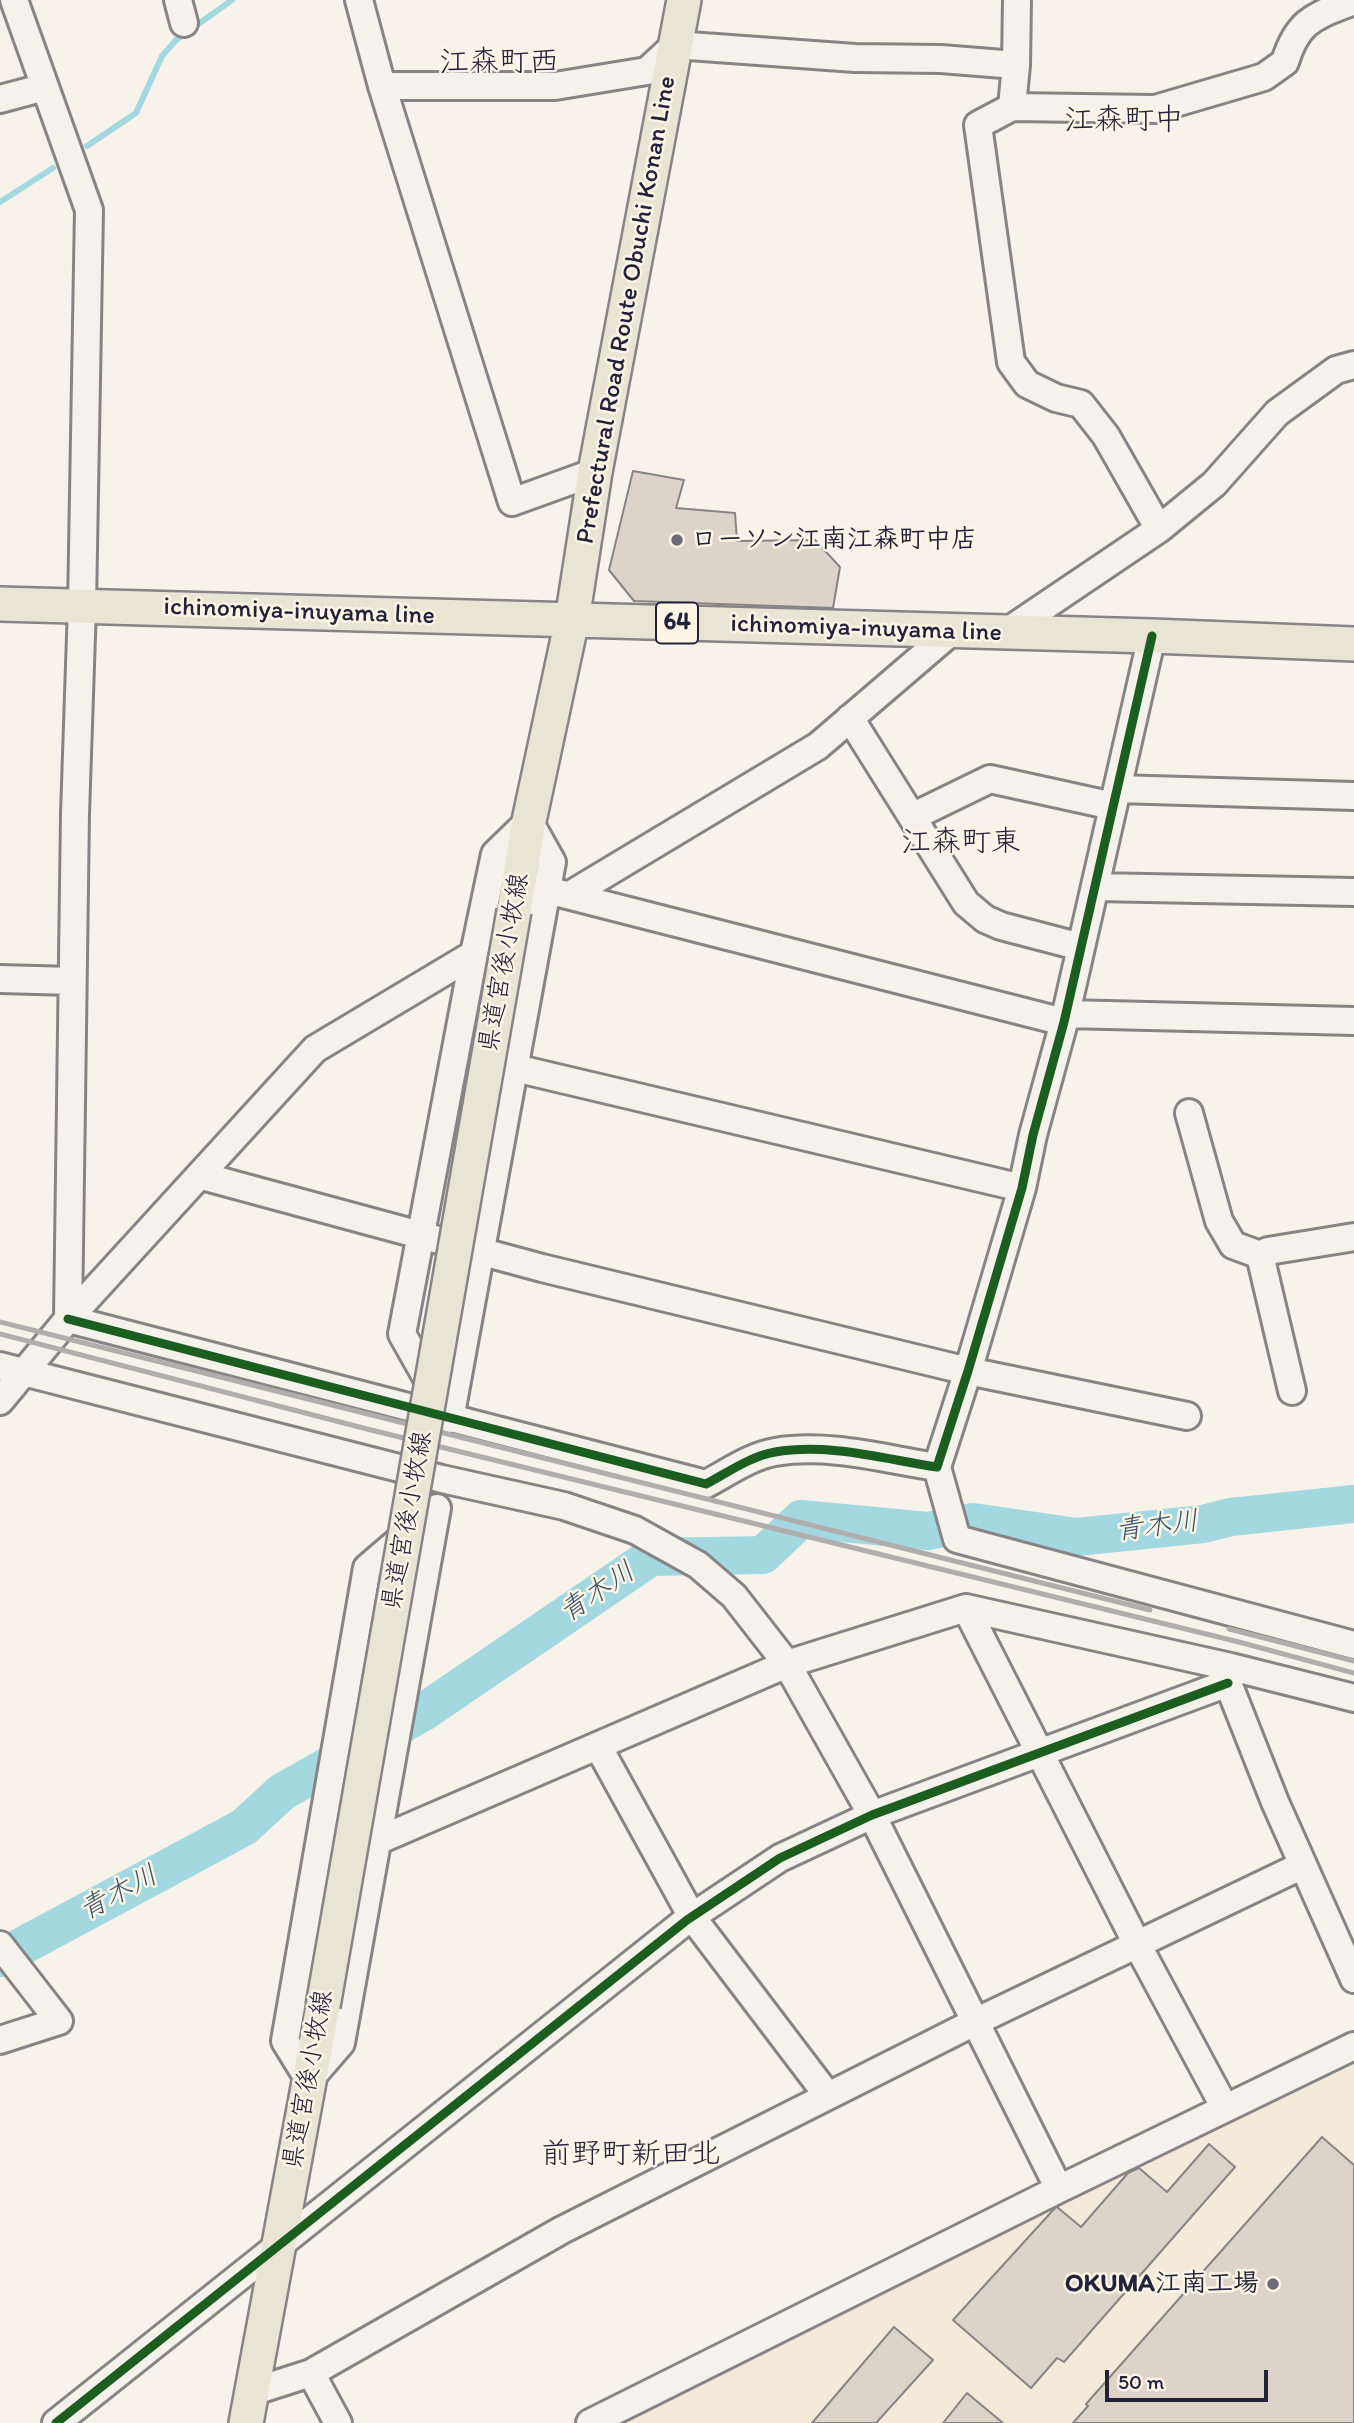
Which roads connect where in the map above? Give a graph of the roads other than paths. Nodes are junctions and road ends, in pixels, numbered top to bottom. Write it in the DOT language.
graph roads {
  1 [pos="14,0"];
  2 [pos="359,0"];
  3 [pos="684,0"];
  4 [pos="1017,0"];
  5 [pos="1354,1"];
  6 [pos="675,45"];
  7 [pos="1016,65"];
  8 [pos="382,86"];
  9 [pos="45,87"];
  10 [pos="0,99"];
  11 [pos="1012,107"];
  12 [pos="1354,365"];
  13 [pos="594,472"];
  14 [pos="1159,529"];
  15 [pos="0,604"];
  16 [pos="82,606"];
  17 [pos="572,620"];
  18 [pos="951,632"];
  19 [pos="1005,633"];
  20 [pos="1152,636"];
  21 [pos="1354,644"];
  22 [pos="850,718"];
  23 [pos="1354,796"];
  24 [pos="1115,797"];
  25 [pos="912,817"];
  26 [pos="529,821"];
  27 [pos="1095,887"];
  28 [pos="1354,892"];
  29 [pos="559,893"];
  30 [pos="1081,947"];
  31 [pos="474,954"];
  32 [pos="0,979"];
  33 [pos="72,981"];
  34 [pos="1065,1018"];
  35 [pos="1354,1021"];
  36 [pos="515,1068"];
  37 [pos="1189,1113"];
  38 [pos="202,1175"];
  39 [pos="1022,1188"];
  40 [pos="422,1235"];
  41 [pos="1354,1237"];
  42 [pos="483,1252"];
  43 [pos="1260,1255"];
  44 [pos="68,1320"];
  45 [pos="13,1368"];
  46 [pos="968,1371"];
  47 [pos="1292,1391"];
  48 [pos="0,1401"];
  49 [pos="1187,1416"];
  50 [pos="450,1419"];
  51 [pos="937,1467"];
  52 [pos="442,1479"];
  53 [pos="437,1508"];
  54 [pos="966,1608"];
  55 [pos="1354,1645"];
  56 [pos="787,1664"];
  57 [pos="1230,1675"];
  58 [pos="1354,1698"];
  59 [pos="598,1746"];
  60 [pos="1040,1753"];
  61 [pos="872,1815"];
  62 [pos="377,1841"];
  63 [pos="1303,1865"];
  64 [pos="692,1917"];
  65 [pos="1347,1942"];
  66 [pos="1138,1944"];
  67 [pos="0,1945"];
  68 [pos="1354,1979"];
  69 [pos="975,2021"];
  70 [pos="0,2040"];
  71 [pos="1354,2046"];
  72 [pos="309,2080"];
  73 [pos="828,2096"];
  74 [pos="1225,2108"];
  75 [pos="1059,2189"];
  76 [pos="279,2246"];
  77 [pos="311,2373"];
  78 [pos="249,2408"];
  79 [pos="56,2423"];
  80 [pos="338,2423"];
  81 [pos="590,2423"];
  1 -- 9 [label="street"];
  2 -- 8 [label="street"];
  3 -- 6 [label="main road, Prefectural Road Route Obuchi Konan Line"];
  4 -- 7 [label="street"];
  5 -- 11 [label="street"];
  6 -- 7 [label="street"];
  6 -- 8 [label="street"];
  6 -- 13 [label="main road, Prefectural Road Route Obuchi Konan Line"];
  7 -- 11 [label="street"];
  8 -- 13 [label="street"];
  9 -- 10 [label="street"];
  9 -- 16 [label="street"];
  11 -- 14 [label="street"];
  12 -- 14 [label="street"];
  13 -- 17 [label="main road, Prefectural Road Route Obuchi Konan Line"];
  14 -- 19 [label="street"];
  15 -- 16 [label="main road, ichinomiya-inuyama line / 64"];
  16 -- 17 [label="main road, ichinomiya-inuyama line / 64"];
  16 -- 33 [label="street"];
  17 -- 18 [label="main road, ichinomiya-inuyama line / 64"];
  17 -- 26 [label="main road, 県道宮後小牧線"];
  18 -- 19 [label="main road, ichinomiya-inuyama line / 64"];
  18 -- 22 [label="street"];
  19 -- 20 [label="main road, ichinomiya-inuyama line / 64"];
  20 -- 21 [label="main road, ichinomiya-inuyama line / 64"];
  20 -- 24 [label="street"];
  22 -- 25 [label="street"];
  22 -- 29 [label="street"];
  23 -- 24 [label="street"];
  24 -- 25 [label="street"];
  24 -- 27 [label="street"];
  25 -- 30 [label="street"];
  26 -- 29 [label="street"];
  26 -- 31 [label="street"];
  26 -- 72 [label="main road, 県道宮後小牧線, bridge"];
  27 -- 28 [label="street"];
  27 -- 30 [label="street"];
  29 -- 34 [label="street"];
  29 -- 36 [label="street"];
  30 -- 34 [label="street"];
  31 -- 38 [label="street"];
  31 -- 40 [label="street"];
  32 -- 33 [label="street"];
  33 -- 44 [label="street"];
  34 -- 35 [label="street"];
  34 -- 39 [label="street"];
  36 -- 39 [label="street"];
  36 -- 42 [label="street"];
  37 -- 43 [label="street"];
  38 -- 40 [label="street"];
  38 -- 44 [label="street"];
  39 -- 46 [label="street"];
  40 -- 42 [label="street"];
  40 -- 50 [label="street"];
  41 -- 43 [label="street"];
  42 -- 46 [label="street"];
  42 -- 50 [label="street"];
  43 -- 47 [label="street"];
  44 -- 45 [label="street"];
  44 -- 50 [label="street"];
  45 -- 48 [label="street"];
  45 -- 52 [label="street"];
  46 -- 49 [label="street"];
  46 -- 51 [label="street"];
  50 -- 51 [label="street"];
  51 -- 55 [label="street"];
  52 -- 53 [label="street"];
  52 -- 56 [label="street"];
  53 -- 62 [label="street"];
  53 -- 72 [label="street"];
  54 -- 56 [label="street"];
  54 -- 57 [label="street"];
  54 -- 60 [label="street"];
  56 -- 59 [label="street"];
  56 -- 61 [label="street"];
  57 -- 58 [label="street"];
  57 -- 60 [label="street"];
  57 -- 63 [label="street"];
  59 -- 62 [label="street"];
  59 -- 64 [label="street"];
  60 -- 61 [label="street"];
  60 -- 66 [label="street"];
  61 -- 64 [label="street"];
  61 -- 69 [label="street"];
  62 -- 72 [label="street"];
  63 -- 65 [label="street"];
  63 -- 66 [label="street"];
  64 -- 73 [label="street"];
  64 -- 76 [label="street"];
  65 -- 68 [label="street"];
  66 -- 69 [label="street"];
  66 -- 74 [label="street"];
  67 -- 70 [label="street"];
  69 -- 73 [label="street"];
  69 -- 75 [label="street"];
  71 -- 74 [label="street"];
  72 -- 76 [label="main road, 県道宮後小牧線"];
  73 -- 77 [label="street"];
  74 -- 75 [label="street"];
  75 -- 81 [label="street"];
  76 -- 78 [label="main road, 県道宮後小牧線"];
  76 -- 79 [label="street"];
  77 -- 78 [label="street"];
  77 -- 80 [label="street"];
}
